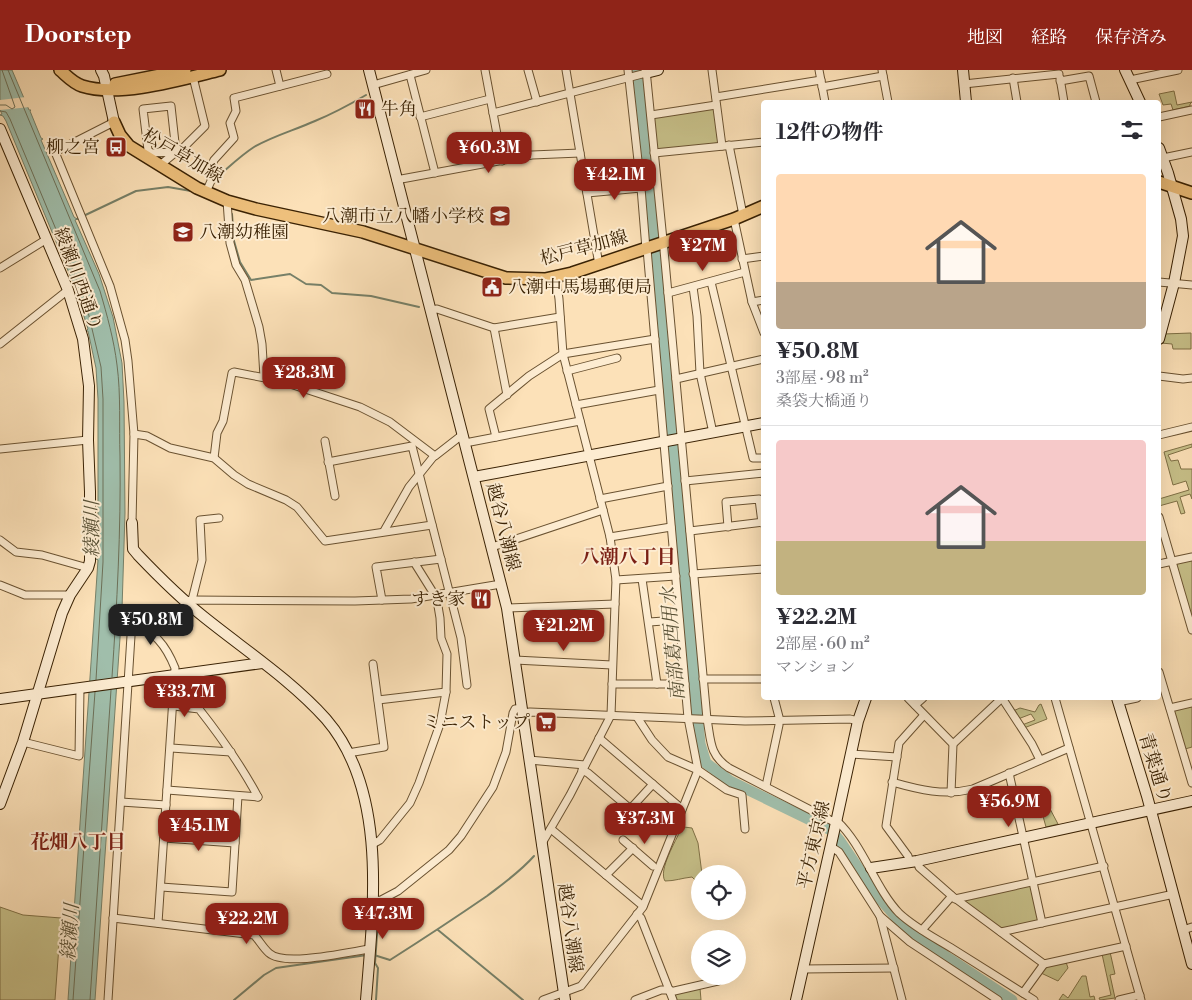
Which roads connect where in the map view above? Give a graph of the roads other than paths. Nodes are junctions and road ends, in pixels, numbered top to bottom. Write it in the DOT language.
graph roads {
  1 [pos="60,70"];
  2 [pos="101,70"];
  3 [pos="220,70"];
  4 [pos="276,70"];
  5 [pos="369,70"];
  6 [pos="426,70"];
  7 [pos="485,70"];
  8 [pos="528,70"];
  9 [pos="566,70"];
  10 [pos="628,70"];
  11 [pos="658,70"];
  12 [pos="712,70"];
  13 [pos="819,70"];
  14 [pos="963,70"];
  15 [pos="1125,70"];
  16 [pos="1178,70"];
  17 [pos="646,72"];
  18 [pos="189,73"];
  19 [pos="883,73"];
  20 [pos="327,74"];
  21 [pos="410,75"];
  22 [pos="1059,75"];
  23 [pos="629,78"];
  24 [pos="1013,78"];
  25 [pos="1130,80"];
  26 [pos="822,83"];
  27 [pos="964,84"];
  28 [pos="372,85"];
  29 [pos="280,86"];
  30 [pos="107,88"];
  31 [pos="570,93"];
  32 [pos="716,97"];
  33 [pos="490,99"];
  34 [pos="825,100"];
  35 [pos="888,100"];
  36 [pos="966,100"];
  37 [pos="1017,100"];
  38 [pos="1064,100"];
  39 [pos="1095,100"];
  40 [pos="1139,100"];
  41 [pos="537,102"];
  42 [pos="716,106"];
  43 [pos="1192,110"];
  44 [pos="493,113"];
  45 [pos="651,115"];
  46 [pos="420,117"];
  47 [pos="1161,117"];
  48 [pos="114,122"];
  49 [pos="0,129"];
  50 [pos="761,142"];
  51 [pos="725,145"];
  52 [pos="176,152"];
  53 [pos="1192,152"];
  54 [pos="580,153"];
  55 [pos="654,153"];
  56 [pos="1161,153"];
  57 [pos="502,161"];
  58 [pos="159,166"];
  59 [pos="435,173"];
  60 [pos="396,180"];
  61 [pos="1161,183"];
  62 [pos="1172,186"];
  63 [pos="641,188"];
  64 [pos="206,192"];
  65 [pos="587,193"];
  66 [pos="1192,193"];
  67 [pos="227,201"];
  68 [pos="761,207"];
  69 [pos="738,217"];
  70 [pos="46,239"];
  71 [pos="662,244"];
  72 [pos="414,248"];
  73 [pos="647,249"];
  74 [pos="761,256"];
  75 [pos="742,259"];
  76 [pos="599,265"];
  77 [pos="0,268"];
  78 [pos="744,272"];
  79 [pos="556,278"];
  80 [pos="711,282"];
  81 [pos="1161,282"];
  82 [pos="1174,283"];
  83 [pos="1192,285"];
  84 [pos="693,287"];
  85 [pos="68,290"];
  86 [pos="668,293"];
  87 [pos="761,300"];
  88 [pos="752,302"];
  89 [pos="430,310"];
  90 [pos="560,317"];
  91 [pos="761,325"];
  92 [pos="494,328"];
  93 [pos="1161,332"];
  94 [pos="655,339"];
  95 [pos="0,344"];
  96 [pos="563,354"];
  97 [pos="617,358"];
  98 [pos="761,360"];
  99 [pos="731,366"];
  100 [pos="567,370"];
  101 [pos="700,374"];
  102 [pos="1161,376"];
  103 [pos="264,377"];
  104 [pos="1192,378"];
  105 [pos="676,379"];
  106 [pos="659,390"];
  107 [pos="507,395"];
  108 [pos="576,405"];
  109 [pos="580,421"];
  110 [pos="761,424"];
  111 [pos="746,427"];
  112 [pos="1192,428"];
  113 [pos="713,433"];
  114 [pos="134,434"];
  115 [pos="1161,436"];
  116 [pos="496,437"];
  117 [pos="463,439"];
  118 [pos="681,439"];
  119 [pos="88,440"];
  120 [pos="324,441"];
  121 [pos="664,442"];
  122 [pos="0,449"];
  123 [pos="434,456"];
  124 [pos="589,456"];
  125 [pos="214,458"];
  126 [pos="761,458"];
  127 [pos="328,462"];
  128 [pos="761,473"];
  129 [pos="418,474"];
  130 [pos="474,478"];
  131 [pos="685,481"];
  132 [pos="668,486"];
  133 [pos="335,496"];
  134 [pos="600,499"];
  135 [pos="603,510"];
  136 [pos="761,510"];
  137 [pos="219,518"];
  138 [pos="761,522"];
  139 [pos="132,523"];
  140 [pos="1161,524"];
  141 [pos="432,525"];
  142 [pos="728,526"];
  143 [pos="671,527"];
  144 [pos="384,531"];
  145 [pos="690,531"];
  146 [pos="610,537"];
  147 [pos="0,540"];
  148 [pos="492,547"];
  149 [pos="1192,557"];
  150 [pos="440,558"];
  151 [pos="1172,561"];
  152 [pos="414,562"];
  153 [pos="1161,564"];
  154 [pos="88,568"];
  155 [pos="761,569"];
  156 [pos="694,574"];
  157 [pos="676,576"];
  158 [pos="642,578"];
  159 [pos="616,580"];
  160 [pos="501,584"];
  161 [pos="0,585"];
  162 [pos="450,592"];
  163 [pos="435,594"];
  164 [pos="70,595"];
  165 [pos="188,600"];
  166 [pos="382,600"];
  167 [pos="615,604"];
  168 [pos="507,608"];
  169 [pos="679,620"];
  170 [pos="649,622"];
  171 [pos="1192,630"];
  172 [pos="515,660"];
  173 [pos="262,663"];
  174 [pos="373,664"];
  175 [pos="612,665"];
  176 [pos="175,675"];
  177 [pos="703,679"];
  178 [pos="761,680"];
  179 [pos="126,682"];
  180 [pos="612,684"];
  181 [pos="657,684"];
  182 [pos="686,684"];
  183 [pos="467,685"];
  184 [pos="82,688"];
  185 [pos="446,692"];
  186 [pos="1162,692"];
  187 [pos="38,694"];
  188 [pos="0,699"];
  189 [pos="378,700"];
  190 [pos="775,700"];
  191 [pos="865,700"];
  192 [pos="910,700"];
  193 [pos="920,700"];
  194 [pos="1000,700"];
  195 [pos="1003,700"];
  196 [pos="1056,700"];
  197 [pos="1117,700"];
  198 [pos="1192,703"];
  199 [pos="915,704"];
  200 [pos="174,706"];
  201 [pos="1170,708"];
  202 [pos="522,711"];
  203 [pos="924,714"];
  204 [pos="611,715"];
  205 [pos="637,716"];
  206 [pos="689,718"];
  207 [pos="705,719"];
  208 [pos="780,721"];
  209 [pos="858,721"];
  210 [pos="599,738"];
  211 [pos="23,742"];
  212 [pos="954,744"];
  213 [pos="170,748"];
  214 [pos="1069,748"];
  215 [pos="1192,750"];
  216 [pos="230,752"];
  217 [pos="1183,752"];
  218 [pos="348,753"];
  219 [pos="850,754"];
  220 [pos="897,757"];
  221 [pos="529,760"];
  222 [pos="1040,760"];
  223 [pos="583,768"];
  224 [pos="698,770"];
  225 [pos="1009,773"];
  226 [pos="892,782"];
  227 [pos="1192,783"];
  228 [pos="653,784"];
  229 [pos="766,786"];
  230 [pos="168,790"];
  231 [pos="952,793"];
  232 [pos="238,796"];
  233 [pos="1192,801"];
  234 [pos="121,802"];
  235 [pos="0,804"];
  236 [pos="166,805"];
  237 [pos="682,809"];
  238 [pos="1151,810"];
  239 [pos="1092,822"];
  240 [pos="836,823"];
  241 [pos="551,829"];
  242 [pos="745,829"];
  243 [pos="164,838"];
  244 [pos="1022,838"];
  245 [pos="623,840"];
  246 [pos="235,843"];
  247 [pos="831,843"];
  248 [pos="541,845"];
  249 [pos="371,846"];
  250 [pos="632,848"];
  251 [pos="914,862"];
  252 [pos="653,866"];
  253 [pos="1104,866"];
  254 [pos="871,868"];
  255 [pos="606,875"];
  256 [pos="1033,882"];
  257 [pos="161,887"];
  258 [pos="1174,894"];
  259 [pos="953,898"];
  260 [pos="372,901"];
  261 [pos="643,906"];
  262 [pos="1116,907"];
  263 [pos="637,914"];
  264 [pos="880,916"];
  265 [pos="114,918"];
  266 [pos="158,923"];
  267 [pos="1042,924"];
  268 [pos="1187,928"];
  269 [pos="922,930"];
  270 [pos="1002,932"];
  271 [pos="1126,946"];
  272 [pos="370,949"];
  273 [pos="1044,964"];
  274 [pos="1192,964"];
  275 [pos="894,968"];
  276 [pos="802,969"];
  277 [pos="701,985"];
  278 [pos="1023,993"];
  279 [pos="671,994"];
  280 [pos="564,996"];
  281 [pos="1141,998"];
  282 [pos="995,999"];
  283 [pos="108,1000"];
  284 [pos="366,1000"];
  285 [pos="542,1000"];
  286 [pos="635,1000"];
  287 [pos="796,1000"];
  288 [pos="902,1000"];
  289 [pos="1034,1000"];
  290 [pos="1119,1000"];
  1 -- 30 [label="main road"];
  2 -- 30 [label="street"];
  3 -- 18 [label="main road"];
  4 -- 29 [label="street"];
  5 -- 28 [label="street, 越谷八潮線"];
  6 -- 21 [label="street"];
  7 -- 33 [label="street"];
  8 -- 41 [label="street"];
  9 -- 31 [label="street"];
  10 -- 23 [label="street"];
  11 -- 17 [label="street"];
  12 -- 32 [label="street"];
  13 -- 26 [label="street"];
  14 -- 27 [label="street"];
  15 -- 25 [label="street"];
  16 -- 25 [label="street"];
  17 -- 23 [label="street"];
  17 -- 45 [label="street"];
  18 -- 30 [label="main road"];
  18 -- 52 [label="street"];
  19 -- 26 [label="street"];
  19 -- 35 [label="street"];
  20 -- 29 [label="street"];
  21 -- 28 [label="street"];
  21 -- 46 [label="street"];
  22 -- 24 [label="street"];
  22 -- 38 [label="street"];
  22 -- 39 [label="street"];
  23 -- 31 [label="street"];
  23 -- 63 [label="street"];
  24 -- 27 [label="street"];
  24 -- 37 [label="street"];
  25 -- 40 [label="street"];
  26 -- 32 [label="street"];
  26 -- 34 [label="street"];
  27 -- 36 [label="street"];
  28 -- 60 [label="street, 越谷八潮線"];
  29 -- 64 [label="street"];
  30 -- 48 [label="street"];
  31 -- 41 [label="street"];
  31 -- 54 [label="street"];
  32 -- 42 [label="street"];
  33 -- 44 [label="street"];
  33 -- 46 [label="street"];
  41 -- 44 [label="street"];
  42 -- 45 [label="street"];
  42 -- 51 [label="street"];
  43 -- 47 [label="street"];
  44 -- 57 [label="street"];
  45 -- 55 [label="street"];
  46 -- 59 [label="street"];
  48 -- 58 [label="main road, 松戸草加線"];
  48 -- 114 [label="street"];
  49 -- 70 [label="street, 綾瀬川西通り"];
  50 -- 51 [label="street"];
  51 -- 55 [label="street"];
  51 -- 69 [label="street"];
  52 -- 52 [label="street"];
  52 -- 58 [label="street"];
  53 -- 56 [label="street"];
  54 -- 57 [label="street"];
  54 -- 65 [label="street"];
  55 -- 71 [label="street"];
  56 -- 62 [label="street"];
  57 -- 59 [label="street"];
  58 -- 64 [label="main road, 松戸草加線"];
  59 -- 60 [label="street"];
  60 -- 72 [label="street, 越谷八潮線"];
  61 -- 62 [label="main road"];
  62 -- 66 [label="main road"];
  62 -- 82 [label="street"];
  63 -- 65 [label="street"];
  63 -- 73 [label="street"];
  64 -- 67 [label="main road, 松戸草加線"];
  65 -- 76 [label="street"];
  67 -- 72 [label="main road, 松戸草加線"];
  67 -- 103 [label="street"];
  68 -- 69 [label="main road, 松戸草加線"];
  69 -- 71 [label="main road, 松戸草加線"];
  69 -- 75 [label="street"];
  70 -- 77 [label="street"];
  70 -- 85 [label="street, 綾瀬川西通り"];
  71 -- 73 [label="main road, 松戸草加線"];
  71 -- 86 [label="street"];
  72 -- 79 [label="main road, 松戸草加線"];
  72 -- 89 [label="street, 越谷八潮線"];
  73 -- 76 [label="main road, 松戸草加線"];
  73 -- 94 [label="street"];
  74 -- 75 [label="street"];
  75 -- 78 [label="street"];
  76 -- 79 [label="main road, 松戸草加線"];
  78 -- 80 [label="street"];
  78 -- 88 [label="street"];
  79 -- 90 [label="street"];
  80 -- 84 [label="street"];
  80 -- 99 [label="street"];
  81 -- 82 [label="street"];
  82 -- 83 [label="street"];
  82 -- 93 [label="street"];
  84 -- 86 [label="street"];
  84 -- 101 [label="street"];
  85 -- 95 [label="street"];
  85 -- 119 [label="street, 綾瀬川西通り"];
  86 -- 105 [label="street"];
  87 -- 88 [label="street"];
  88 -- 91 [label="street"];
  89 -- 92 [label="street"];
  89 -- 117 [label="street, 越谷八潮線"];
  90 -- 92 [label="street"];
  90 -- 96 [label="street"];
  92 -- 107 [label="street"];
  94 -- 96 [label="street"];
  94 -- 106 [label="street"];
  96 -- 100 [label="street"];
  96 -- 107 [label="street"];
  97 -- 100 [label="street"];
  98 -- 99 [label="street"];
  99 -- 101 [label="street"];
  99 -- 111 [label="street"];
  100 -- 108 [label="street"];
  101 -- 105 [label="street"];
  101 -- 113 [label="street"];
  102 -- 104 [label="street"];
  103 -- 123 [label="street"];
  103 -- 125 [label="street"];
  105 -- 118 [label="street"];
  106 -- 108 [label="street"];
  106 -- 121 [label="street"];
  107 -- 116 [label="street"];
  108 -- 109 [label="street"];
  109 -- 116 [label="street"];
  109 -- 124 [label="street"];
  110 -- 111 [label="street"];
  111 -- 113 [label="street"];
  111 -- 126 [label="street"];
  112 -- 115 [label="street"];
  113 -- 118 [label="street"];
  114 -- 125 [label="street"];
  114 -- 139 [label="street"];
  116 -- 117 [label="street"];
  117 -- 123 [label="street"];
  117 -- 130 [label="street, 越谷八潮線"];
  118 -- 121 [label="street"];
  118 -- 131 [label="street"];
  119 -- 122 [label="street"];
  119 -- 154 [label="street, 綾瀬川西通り"];
  120 -- 127 [label="street"];
  121 -- 124 [label="street"];
  121 -- 132 [label="street"];
  123 -- 129 [label="street"];
  124 -- 130 [label="street"];
  124 -- 134 [label="street"];
  125 -- 144 [label="street"];
  127 -- 129 [label="street"];
  127 -- 133 [label="street"];
  128 -- 131 [label="street"];
  129 -- 141 [label="street"];
  129 -- 144 [label="street"];
  130 -- 148 [label="street, 越谷八潮線"];
  131 -- 145 [label="street"];
  132 -- 134 [label="street"];
  132 -- 143 [label="street"];
  134 -- 135 [label="street"];
  135 -- 146 [label="street"];
  135 -- 148 [label="street"];
  136 -- 142 [label="street"];
  137 -- 165 [label="street"];
  138 -- 142 [label="street"];
  139 -- 165 [label="street"];
  140 -- 151 [label="street"];
  141 -- 144 [label="street"];
  141 -- 150 [label="street"];
  142 -- 145 [label="street"];
  143 -- 146 [label="street"];
  143 -- 157 [label="street"];
  145 -- 156 [label="street"];
  146 -- 159 [label="street"];
  147 -- 154 [label="street"];
  148 -- 160 [label="street, 越谷八潮線"];
  149 -- 151 [label="street"];
  150 -- 152 [label="street"];
  150 -- 162 [label="street"];
  151 -- 153 [label="street"];
  151 -- 171 [label="street"];
  152 -- 163 [label="street"];
  152 -- 166 [label="street"];
  154 -- 164 [label="street"];
  155 -- 156 [label="street"];
  156 -- 177 [label="street"];
  157 -- 158 [label="street"];
  157 -- 169 [label="street"];
  158 -- 159 [label="street"];
  158 -- 170 [label="street"];
  159 -- 167 [label="street"];
  160 -- 162 [label="street"];
  160 -- 168 [label="street, 越谷八潮線"];
  161 -- 164 [label="street"];
  162 -- 163 [label="street"];
  162 -- 183 [label="street"];
  163 -- 166 [label="street"];
  163 -- 185 [label="street"];
  164 -- 187 [label="street"];
  165 -- 166 [label="street"];
  165 -- 173 [label="street"];
  167 -- 168 [label="street"];
  167 -- 175 [label="street"];
  168 -- 172 [label="street, 越谷八潮線"];
  169 -- 170 [label="street"];
  169 -- 182 [label="street"];
  170 -- 181 [label="street"];
  172 -- 175 [label="street"];
  172 -- 202 [label="street, 越谷八潮線"];
  173 -- 176 [label="street"];
  173 -- 218 [label="street"];
  174 -- 189 [label="street"];
  175 -- 180 [label="street"];
  176 -- 179 [label="street"];
  176 -- 179 [label="street"];
  176 -- 200 [label="street"];
  177 -- 178 [label="street"];
  177 -- 207 [label="street"];
  179 -- 184 [label="street"];
  179 -- 234 [label="street"];
  180 -- 181 [label="street"];
  180 -- 204 [label="street"];
  181 -- 182 [label="street"];
  182 -- 206 [label="street"];
  184 -- 187 [label="street"];
  184 -- 211 [label="street"];
  185 -- 189 [label="street"];
  185 -- 249 [label="street"];
  186 -- 201 [label="street"];
  187 -- 188 [label="street"];
  187 -- 211 [label="street"];
  189 -- 218 [label="street"];
  190 -- 208 [label="street"];
  191 -- 209 [label="street, 平方東京線"];
  192 -- 199 [label="street"];
  193 -- 199 [label="street"];
  194 -- 212 [label="street"];
  195 -- 222 [label="street"];
  196 -- 214 [label="street"];
  197 -- 238 [label="street, 青葉通り"];
  198 -- 201 [label="street"];
  199 -- 203 [label="street"];
  200 -- 213 [label="street"];
  200 -- 216 [label="street"];
  201 -- 217 [label="street"];
  202 -- 204 [label="street"];
  202 -- 221 [label="street, 越谷八潮線"];
  202 -- 260 [label="street"];
  203 -- 212 [label="street"];
  203 -- 220 [label="street"];
  204 -- 205 [label="street"];
  204 -- 210 [label="street"];
  205 -- 206 [label="street"];
  205 -- 224 [label="street"];
  206 -- 207 [label="street"];
  206 -- 224 [label="street"];
  207 -- 208 [label="street"];
  207 -- 229 [label="street"];
  208 -- 209 [label="street"];
  208 -- 229 [label="street"];
  209 -- 219 [label="street, 平方東京線"];
  210 -- 223 [label="street"];
  210 -- 228 [label="street"];
  211 -- 235 [label="street"];
  212 -- 231 [label="street"];
  213 -- 216 [label="street"];
  213 -- 230 [label="street"];
  214 -- 222 [label="street"];
  214 -- 239 [label="street"];
  215 -- 217 [label="street"];
  216 -- 232 [label="street"];
  217 -- 227 [label="street"];
  218 -- 249 [label="street"];
  219 -- 220 [label="street"];
  219 -- 240 [label="street, 平方東京線"];
  220 -- 226 [label="street"];
  221 -- 223 [label="street"];
  221 -- 248 [label="street, 越谷八潮線"];
  222 -- 225 [label="street"];
  223 -- 228 [label="street"];
  223 -- 241 [label="street"];
  224 -- 237 [label="street"];
  224 -- 242 [label="street"];
  225 -- 231 [label="street"];
  225 -- 244 [label="street"];
  226 -- 231 [label="street"];
  226 -- 251 [label="street"];
  228 -- 237 [label="street"];
  229 -- 240 [label="street"];
  230 -- 232 [label="street"];
  230 -- 236 [label="street"];
  232 -- 246 [label="street"];
  233 -- 238 [label="street"];
  234 -- 236 [label="street"];
  234 -- 265 [label="street"];
  236 -- 243 [label="street"];
  237 -- 261 [label="street"];
  238 -- 239 [label="street"];
  238 -- 258 [label="street, 青葉通り"];
  239 -- 244 [label="street"];
  239 -- 253 [label="street"];
  240 -- 247 [label="street, 平方東京線"];
  240 -- 254 [label="street"];
  241 -- 248 [label="street"];
  241 -- 255 [label="street"];
  243 -- 246 [label="street"];
  243 -- 257 [label="street"];
  244 -- 251 [label="street"];
  244 -- 256 [label="street"];
  245 -- 250 [label="street"];
  246 -- 257 [label="street"];
  247 -- 264 [label="street"];
  247 -- 276 [label="street, 平方東京線"];
  248 -- 280 [label="street, 越谷八潮線"];
  249 -- 260 [label="street"];
  250 -- 252 [label="street"];
  250 -- 255 [label="street"];
  251 -- 254 [label="street"];
  251 -- 259 [label="street"];
  253 -- 256 [label="street"];
  253 -- 262 [label="street"];
  254 -- 269 [label="street"];
  255 -- 261 [label="street"];
  256 -- 259 [label="street"];
  256 -- 267 [label="street"];
  257 -- 266 [label="street"];
  258 -- 262 [label="street"];
  258 -- 268 [label="street, 青葉通り"];
  259 -- 269 [label="street"];
  259 -- 270 [label="street"];
  260 -- 272 [label="street"];
  261 -- 263 [label="street"];
  262 -- 267 [label="street"];
  262 -- 271 [label="street"];
  263 -- 279 [label="street"];
  263 -- 280 [label="street"];
  264 -- 275 [label="street"];
  264 -- 282 [label="street"];
  265 -- 266 [label="street"];
  265 -- 283 [label="street"];
  266 -- 272 [label="street"];
  267 -- 270 [label="street"];
  268 -- 274 [label="street, 青葉通り"];
  269 -- 278 [label="street"];
  270 -- 273 [label="street"];
  271 -- 273 [label="street"];
  271 -- 281 [label="street"];
  272 -- 284 [label="street"];
  273 -- 278 [label="street"];
  275 -- 276 [label="street"];
  275 -- 288 [label="street"];
  276 -- 287 [label="street, 平方東京線"];
  277 -- 279 [label="street"];
  278 -- 289 [label="street"];
  279 -- 286 [label="street"];
  280 -- 285 [label="street"];
  281 -- 290 [label="street"];
}
